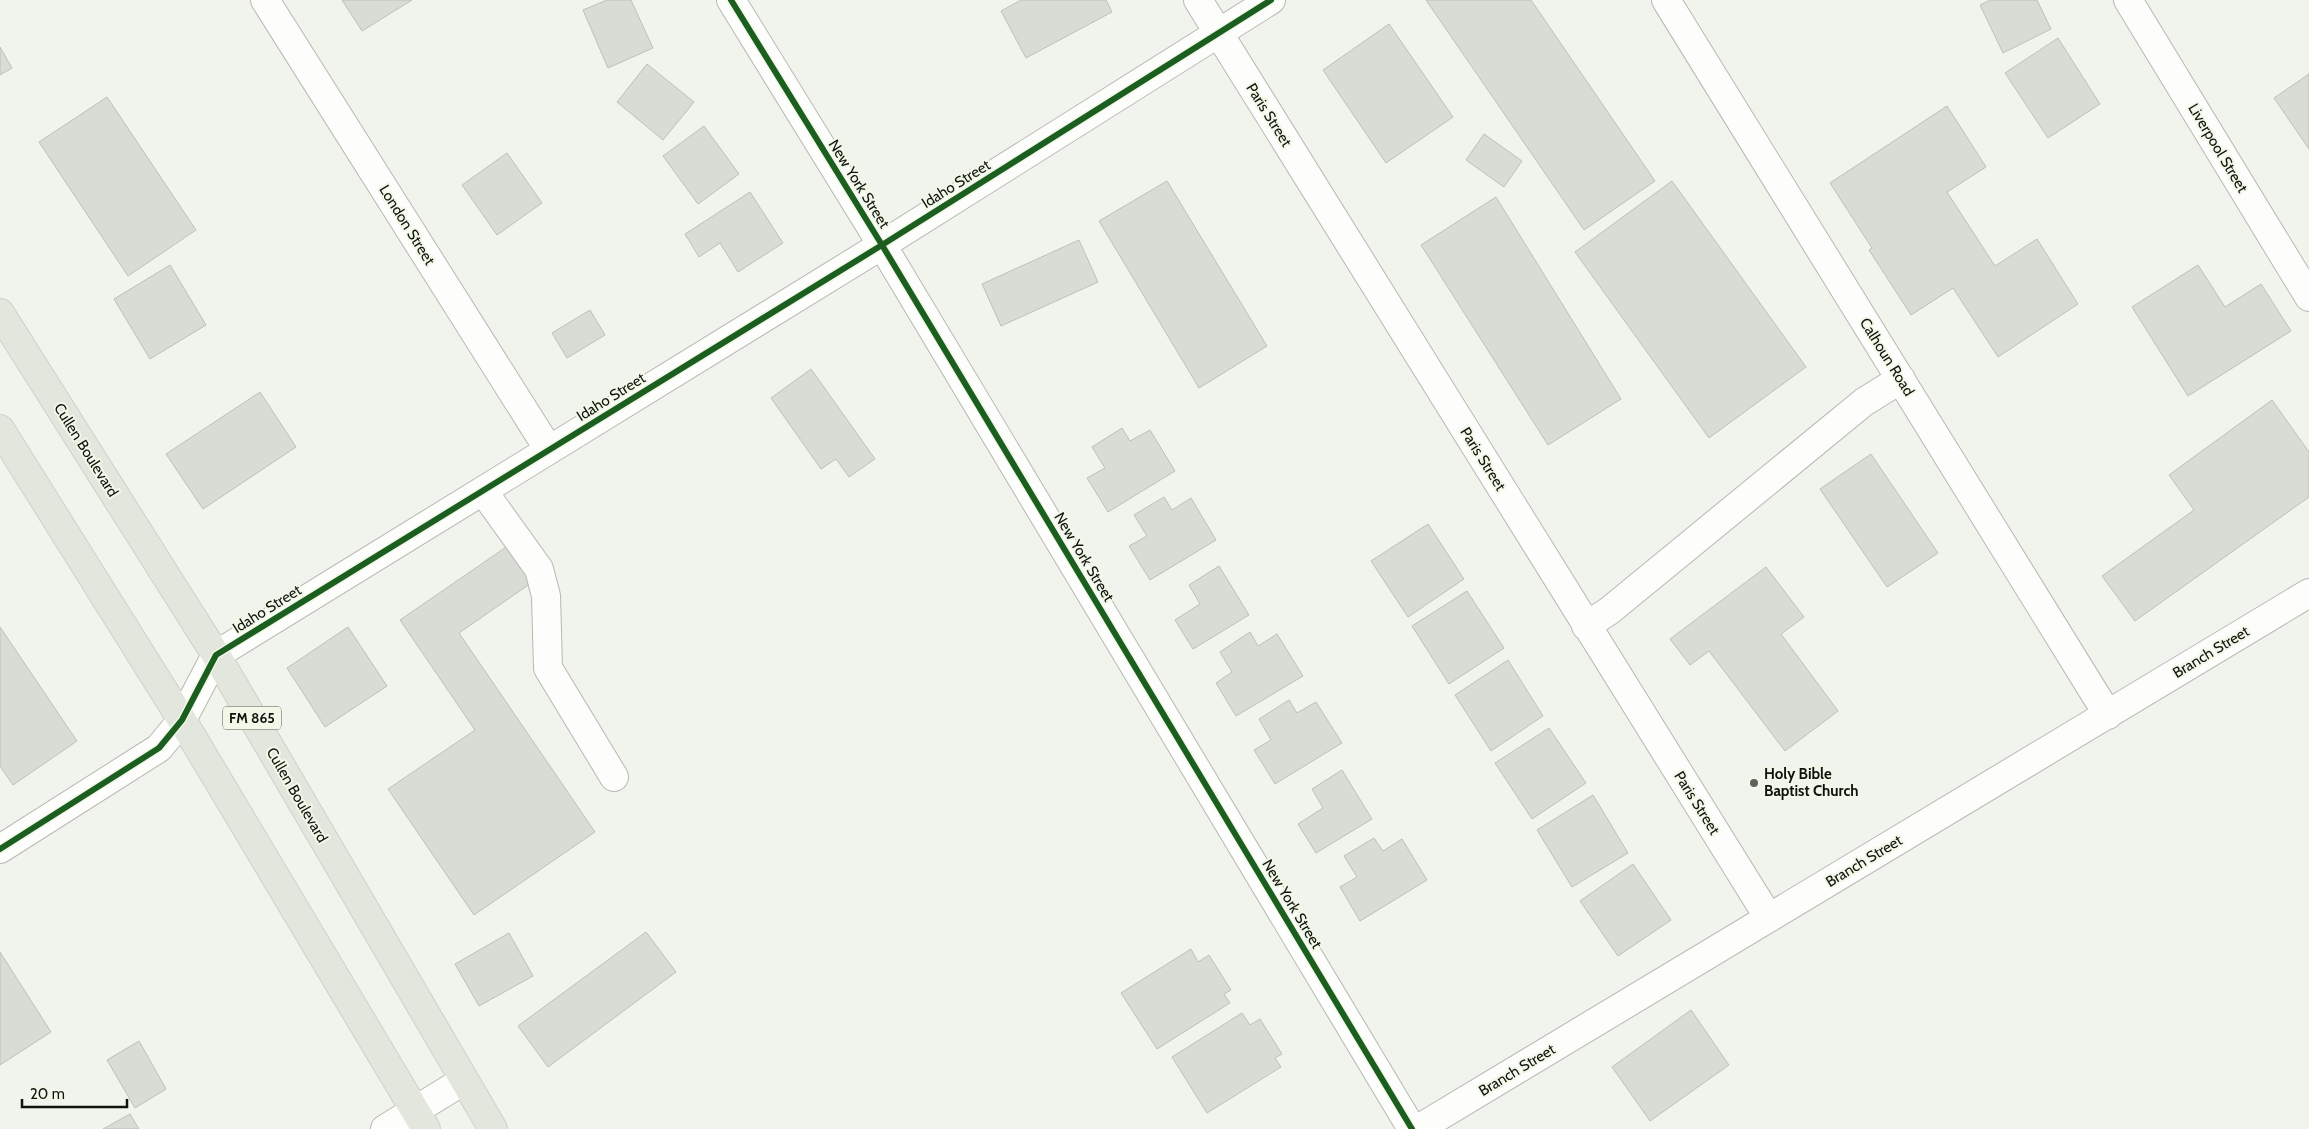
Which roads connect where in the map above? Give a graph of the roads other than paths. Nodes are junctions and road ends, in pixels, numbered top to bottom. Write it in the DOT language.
graph roads {
  1 [pos="265,0"];
  2 [pos="731,0"];
  3 [pos="1198,0"];
  4 [pos="1271,0"];
  5 [pos="1666,0"];
  6 [pos="2128,0"];
  7 [pos="1218,33"];
  8 [pos="882,245"];
  9 [pos="2309,297"];
  10 [pos="1,316"];
  11 [pos="1901,379"];
  12 [pos="0,429"];
  13 [pos="549,450"];
  14 [pos="483,491"];
  15 [pos="2309,593"];
  16 [pos="1586,626"];
  17 [pos="216,655"];
  18 [pos="2108,715"];
  19 [pos="182,720"];
  20 [pos="614,777"];
  21 [pos="0,849"];
  22 [pos="1768,918"];
  23 [pos="463,1082"];
  24 [pos="420,1120"];
  25 [pos="385,1129"];
  26 [pos="492,1129"];
  27 [pos="1412,1129"];
  28 [pos="1418,1129"];
  1 -- 13 [label="street, London Street"];
  2 -- 8 [label="street, New York Street"];
  3 -- 7 [label="street, Paris Street"];
  4 -- 7 [label="street, Idaho Street"];
  5 -- 11 [label="street, Calhoun Road"];
  6 -- 9 [label="street, Liverpool Street"];
  7 -- 8 [label="street, Idaho Street"];
  7 -- 16 [label="street, Paris Street"];
  8 -- 13 [label="street, Idaho Street"];
  8 -- 27 [label="street, New York Street"];
  10 -- 17 [label="main road, Cullen Boulevard / FM 865"];
  11 -- 16 [label="street"];
  11 -- 18 [label="street, Calhoun Road"];
  12 -- 19 [label="main road"];
  13 -- 14 [label="street, Idaho Street"];
  14 -- 17 [label="street, Idaho Street"];
  14 -- 20 [label="street"];
  15 -- 18 [label="street, Branch Street"];
  16 -- 22 [label="street, Paris Street"];
  17 -- 19 [label="street"];
  17 -- 23 [label="main road, Cullen Boulevard / FM 865"];
  18 -- 22 [label="street, Branch Street"];
  19 -- 21 [label="street"];
  19 -- 24 [label="main road"];
  22 -- 28 [label="street, Branch Street"];
  23 -- 24 [label="street"];
  23 -- 26 [label="main road, Cullen Boulevard / FM 865"];
  24 -- 25 [label="street"];
}
